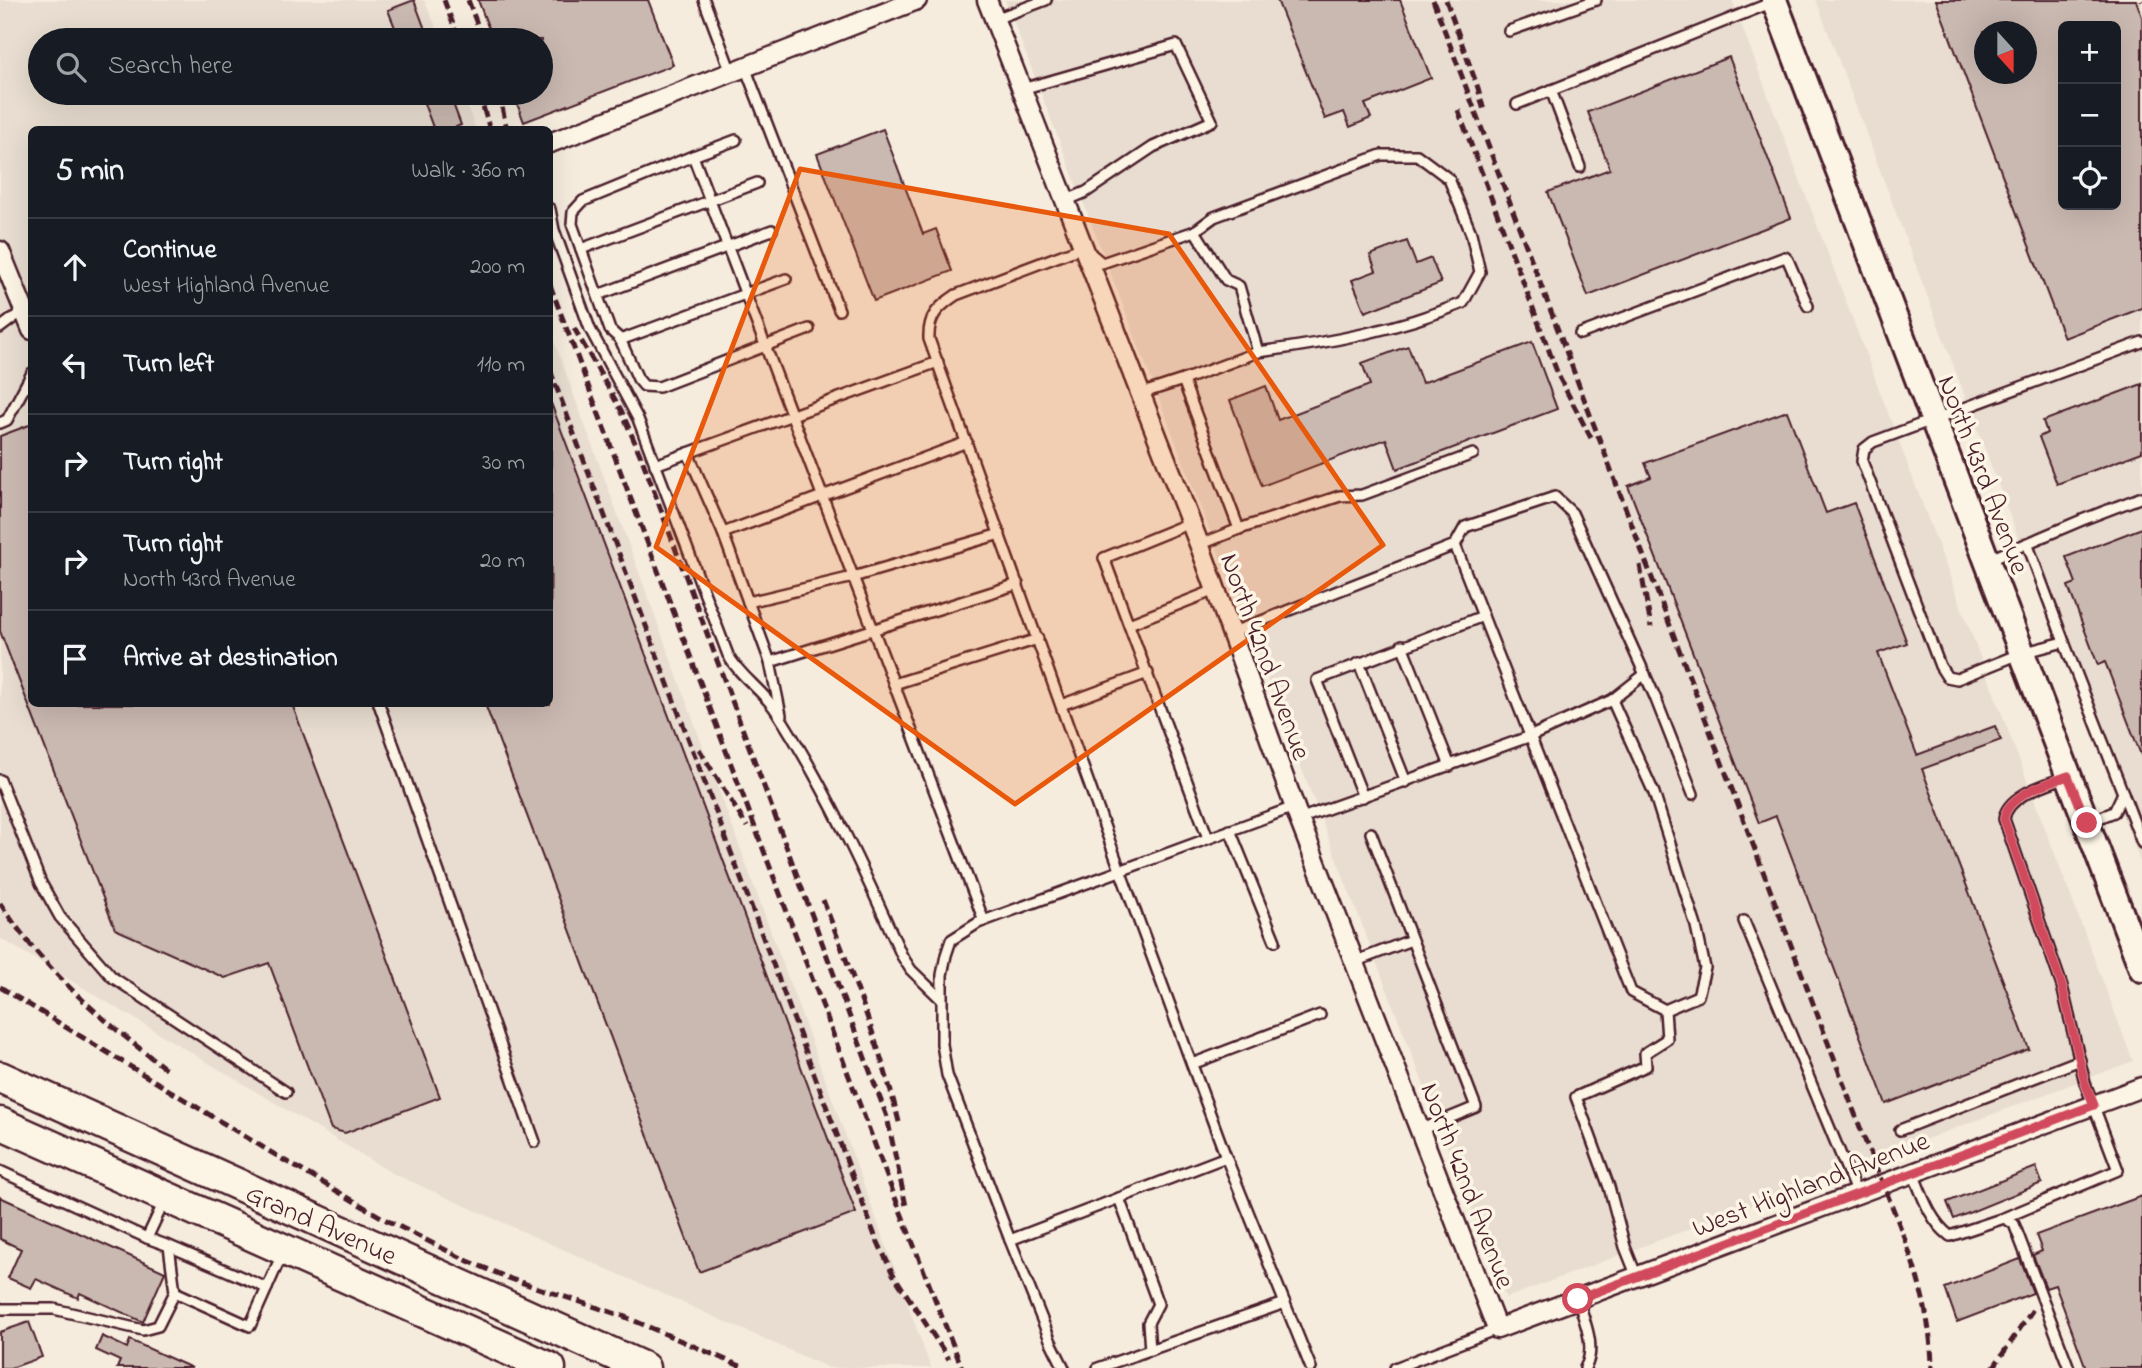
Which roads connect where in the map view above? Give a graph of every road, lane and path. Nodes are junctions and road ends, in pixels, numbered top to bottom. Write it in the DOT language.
graph roads {
  1 [pos="704,0"];
  2 [pos="917,0"];
  3 [pos="987,0"];
  4 [pos="1046,0"];
  5 [pos="1596,0"];
  6 [pos="1774,1"];
  7 [pos="995,19"];
  8 [pos="1509,31"];
  9 [pos="738,70"];
  10 [pos="1022,89"];
  11 [pos="1551,90"];
  12 [pos="1517,104"];
  13 [pos="736,140"];
  14 [pos="553,143"];
  15 [pos="693,156"];
  16 [pos="1580,167"];
  17 [pos="757,183"];
  18 [pos="709,200"];
  19 [pos="1065,201"];
  20 [pos="553,225"];
  21 [pos="772,230"];
  22 [pos="1195,231"];
  23 [pos="728,247"];
  24 [pos="1083,247"];
  25 [pos="581,249"];
  26 [pos="0,251"];
  27 [pos="786,279"];
  28 [pos="745,293"];
  29 [pos="598,295"];
  30 [pos="1808,306"];
  31 [pos="24,310"];
  32 [pos="838,310"];
  33 [pos="28,320"];
  34 [pos="0,328"];
  35 [pos="809,329"];
  36 [pos="1580,334"];
  37 [pos="620,340"];
  38 [pos="2142,342"];
  39 [pos="765,345"];
  40 [pos="1258,352"];
  41 [pos="938,362"];
  42 [pos="1183,380"];
  43 [pos="28,381"];
  44 [pos="1140,394"];
  45 [pos="792,416"];
  46 [pos="1933,421"];
  47 [pos="0,423"];
  48 [pos="967,442"];
  49 [pos="688,453"];
  50 [pos="1473,454"];
  51 [pos="655,465"];
  52 [pos="822,496"];
  53 [pos="2142,497"];
  54 [pos="1190,523"];
  55 [pos="1239,529"];
  56 [pos="723,533"];
  57 [pos="1000,534"];
  58 [pos="2027,543"];
  59 [pos="1199,545"];
  60 [pos="1455,545"];
  61 [pos="1986,561"];
  62 [pos="853,577"];
  63 [pos="1018,584"];
  64 [pos="1215,590"];
  65 [pos="748,601"];
  66 [pos="1483,616"];
  67 [pos="1129,624"];
  68 [pos="873,630"];
  69 [pos="1231,633"];
  70 [pos="1038,639"];
  71 [pos="2064,642"];
  72 [pos="1402,645"];
  73 [pos="2022,653"];
  74 [pos="770,662"];
  75 [pos="1359,663"];
  76 [pos="1148,673"];
  77 [pos="1645,674"];
  78 [pos="894,684"];
  79 [pos="1612,700"];
  80 [pos="1061,705"];
  81 [pos="380,707"];
  82 [pos="782,721"];
  83 [pos="1531,736"];
  84 [pos="1450,765"];
  85 [pos="2068,776"];
  86 [pos="0,780"];
  87 [pos="1406,782"];
  88 [pos="2123,793"];
  89 [pos="1693,794"];
  90 [pos="1363,797"];
  91 [pos="1297,813"];
  92 [pos="2087,823"];
  93 [pos="1230,830"];
  94 [pos="1371,833"];
  95 [pos="1208,838"];
  96 [pos="2142,843"];
  97 [pos="1120,870"];
  98 [pos="984,921"];
  99 [pos="1744,921"];
  100 [pos="1412,940"];
  101 [pos="1275,942"];
  102 [pos="1354,962"];
  103 [pos="2142,969"];
  104 [pos="941,999"];
  105 [pos="1665,1010"];
  106 [pos="1320,1015"];
  107 [pos="2080,1060"];
  108 [pos="1192,1064"];
  109 [pos="0,1077"];
  110 [pos="2142,1087"];
  111 [pos="286,1092"];
  112 [pos="2094,1105"];
  113 [pos="0,1123"];
  114 [pos="1420,1130"];
  115 [pos="1900,1130"];
  116 [pos="535,1142"];
  117 [pos="1226,1157"];
  118 [pos="0,1171"];
  119 [pos="1913,1173"];
  120 [pos="1857,1194"];
  121 [pos="166,1197"];
  122 [pos="1119,1199"];
  123 [pos="2004,1218"];
  124 [pos="147,1238"];
  125 [pos="1010,1240"];
  126 [pos="169,1246"];
  127 [pos="284,1250"];
  128 [pos="1637,1277"];
  129 [pos="267,1288"];
  130 [pos="175,1292"];
  131 [pos="1578,1299"];
  132 [pos="1285,1303"];
  133 [pos="0,1308"];
  134 [pos="1497,1329"];
  135 [pos="1150,1350"];
  136 [pos="550,1368"];
  137 [pos="644,1368"];
  138 [pos="1065,1368"];
  139 [pos="1098,1368"];
  140 [pos="1311,1368"];
  141 [pos="1395,1368"];
  142 [pos="1585,1368"];
  143 [pos="2069,1368"];
  1 -- 9 [label="lane"];
  2 -- 9 [label="street"];
  3 -- 7 [label="street, North 42nd Avenue"];
  4 -- 7 [label="lane"];
  5 -- 8 [label="lane"];
  6 -- 11 [label="lane"];
  6 -- 46 [label="main road, North 43rd Avenue"];
  7 -- 10 [label="street, North 42nd Avenue"];
  9 -- 14 [label="street"];
  9 -- 32 [label="lane"];
  10 -- 19 [label="street, North 42nd Avenue"];
  10 -- 19 [label="lane"];
  11 -- 12 [label="lane"];
  11 -- 16 [label="lane"];
  13 -- 15 [label="lane"];
  15 -- 18 [label="lane"];
  15 -- 25 [label="lane"];
  17 -- 18 [label="lane"];
  18 -- 23 [label="lane"];
  18 -- 25 [label="lane"];
  19 -- 24 [label="street, North 42nd Avenue"];
  20 -- 51 [label="lane"];
  21 -- 23 [label="lane"];
  22 -- 24 [label="lane"];
  22 -- 40 [label="lane"];
  22 -- 40 [label="lane"];
  23 -- 28 [label="lane"];
  23 -- 29 [label="lane"];
  24 -- 41 [label="lane"];
  24 -- 44 [label="street, North 42nd Avenue"];
  25 -- 29 [label="lane"];
  26 -- 31 [label="street"];
  27 -- 28 [label="lane"];
  28 -- 37 [label="lane"];
  28 -- 39 [label="lane"];
  29 -- 37 [label="lane"];
  30 -- 36 [label="lane"];
  31 -- 33 [label="street"];
  31 -- 34 [label="lane"];
  35 -- 39 [label="lane"];
  37 -- 39 [label="lane"];
  38 -- 46 [label="lane"];
  39 -- 45 [label="lane"];
  40 -- 42 [label="lane"];
  41 -- 45 [label="lane"];
  41 -- 48 [label="lane"];
  42 -- 44 [label="lane"];
  42 -- 55 [label="lane"];
  43 -- 47 [label="lane"];
  44 -- 54 [label="street, North 42nd Avenue"];
  45 -- 49 [label="lane"];
  45 -- 52 [label="lane"];
  46 -- 61 [label="main road, North 43rd Avenue"];
  46 -- 73 [label="lane"];
  48 -- 52 [label="lane"];
  48 -- 57 [label="lane"];
  49 -- 51 [label="lane"];
  49 -- 56 [label="lane"];
  50 -- 55 [label="lane"];
  51 -- 82 [label="lane"];
  52 -- 56 [label="lane"];
  52 -- 62 [label="lane"];
  53 -- 58 [label="lane"];
  54 -- 59 [label="street, North 42nd Avenue"];
  54 -- 67 [label="lane"];
  55 -- 59 [label="lane"];
  56 -- 65 [label="lane"];
  57 -- 62 [label="lane"];
  57 -- 63 [label="lane"];
  58 -- 61 [label="lane"];
  58 -- 71 [label="lane"];
  59 -- 64 [label="street, North 42nd Avenue"];
  60 -- 66 [label="lane"];
  60 -- 69 [label="lane"];
  60 -- 77 [label="lane"];
  61 -- 73 [label="main road, North 43rd Avenue"];
  62 -- 65 [label="lane"];
  62 -- 68 [label="lane"];
  63 -- 68 [label="lane"];
  63 -- 70 [label="lane"];
  64 -- 67 [label="lane"];
  64 -- 69 [label="street, North 42nd Avenue"];
  65 -- 74 [label="lane"];
  66 -- 72 [label="lane"];
  66 -- 83 [label="lane"];
  67 -- 76 [label="lane"];
  68 -- 74 [label="lane"];
  68 -- 78 [label="lane"];
  69 -- 91 [label="street, North 42nd Avenue"];
  70 -- 78 [label="lane"];
  70 -- 80 [label="lane"];
  71 -- 73 [label="lane"];
  71 -- 88 [label="lane"];
  72 -- 75 [label="lane"];
  72 -- 84 [label="lane"];
  73 -- 85 [label="main road, North 43rd Avenue"];
  74 -- 82 [label="lane"];
  75 -- 87 [label="lane"];
  75 -- 90 [label="lane"];
  76 -- 80 [label="lane"];
  76 -- 95 [label="lane"];
  77 -- 79 [label="lane"];
  77 -- 89 [label="lane"];
  78 -- 98 [label="lane"];
  79 -- 83 [label="lane"];
  79 -- 105 [label="lane"];
  80 -- 97 [label="lane"];
  81 -- 116 [label="lane"];
  82 -- 104 [label="lane"];
  83 -- 84 [label="lane"];
  83 -- 105 [label="lane"];
  84 -- 87 [label="lane"];
  85 -- 92 [label="main road, North 43rd Avenue"];
  85 -- 107 [label="lane"];
  86 -- 111 [label="lane"];
  87 -- 90 [label="lane"];
  88 -- 92 [label="lane"];
  88 -- 96 [label="lane"];
  90 -- 91 [label="lane"];
  91 -- 93 [label="lane"];
  91 -- 102 [label="street, North 42nd Avenue"];
  92 -- 103 [label="main road, North 43rd Avenue"];
  93 -- 95 [label="lane"];
  93 -- 101 [label="lane"];
  94 -- 100 [label="lane"];
  95 -- 97 [label="lane"];
  97 -- 98 [label="lane"];
  97 -- 108 [label="lane"];
  98 -- 104 [label="lane"];
  99 -- 120 [label="lane"];
  100 -- 102 [label="lane"];
  100 -- 114 [label="lane"];
  102 -- 114 [label="street, North 42nd Avenue"];
  104 -- 125 [label="lane"];
  105 -- 128 [label="lane"];
  106 -- 108 [label="lane"];
  107 -- 112 [label="lane"];
  107 -- 115 [label="lane"];
  108 -- 117 [label="lane"];
  109 -- 137 [label="highway, Grand Avenue"];
  110 -- 112 [label="street, West Highland Avenue"];
  112 -- 119 [label="street, West Highland Avenue"];
  112 -- 123 [label="lane"];
  113 -- 121 [label="highway, Grand Avenue"];
  114 -- 134 [label="street, North 42nd Avenue"];
  117 -- 122 [label="lane"];
  117 -- 132 [label="lane"];
  118 -- 124 [label="lane"];
  119 -- 120 [label="street, West Highland Avenue"];
  119 -- 123 [label="lane"];
  120 -- 128 [label="street, West Highland Avenue"];
  121 -- 124 [label="lane"];
  121 -- 127 [label="highway, Grand Avenue"];
  122 -- 125 [label="lane"];
  122 -- 135 [label="lane"];
  123 -- 143 [label="lane"];
  124 -- 126 [label="lane"];
  125 -- 138 [label="lane"];
  126 -- 129 [label="lane"];
  126 -- 130 [label="lane"];
  127 -- 129 [label="lane"];
  127 -- 136 [label="highway, Grand Avenue"];
  128 -- 131 [label="street, West Highland Avenue"];
  129 -- 130 [label="lane"];
  130 -- 133 [label="lane"];
  131 -- 134 [label="street, West Highland Avenue"];
  131 -- 142 [label="lane"];
  132 -- 135 [label="lane"];
  132 -- 140 [label="lane"];
  134 -- 141 [label="lane"];
  135 -- 139 [label="lane"];
}
